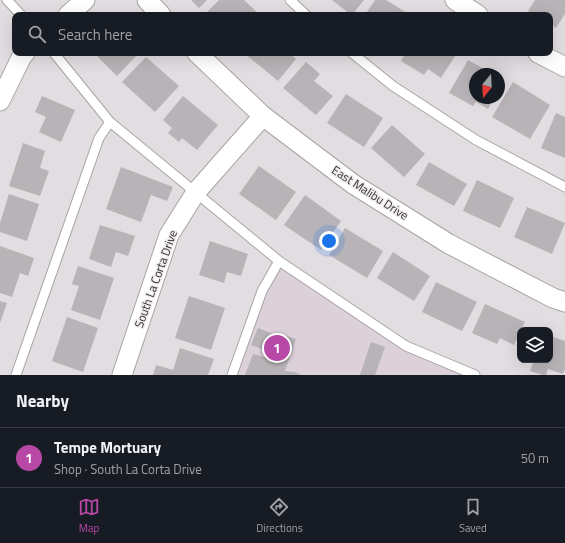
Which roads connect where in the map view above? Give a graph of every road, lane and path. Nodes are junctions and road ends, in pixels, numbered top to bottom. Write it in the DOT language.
graph roads {
  1 [pos="7,0"];
  2 [pos="84,0"];
  3 [pos="148,0"];
  4 [pos="290,0"];
  5 [pos="456,0"];
  6 [pos="18,12"];
  7 [pos="71,12"];
  8 [pos="158,12"];
  9 [pos="303,12"];
  10 [pos="474,12"];
  11 [pos="22,56"];
  12 [pos="56,56"];
  13 [pos="200,56"];
  14 [pos="356,56"];
  15 [pos="544,56"];
  16 [pos="565,67"];
  17 [pos="0,101"];
  18 [pos="263,116"];
  19 [pos="110,122"];
  20 [pos="565,187"];
  21 [pos="196,192"];
  22 [pos="278,261"];
  23 [pos="565,302"];
  24 [pos="16,375"];
  25 [pos="122,375"];
  26 [pos="232,375"];
  27 [pos="475,375"];
  1 -- 6 [label="lane"];
  2 -- 7 [label="street"];
  3 -- 8 [label="street"];
  4 -- 9 [label="lane"];
  5 -- 10 [label="street"];
  11 -- 17 [label="street"];
  12 -- 19 [label="lane"];
  13 -- 18 [label="street, East Malibu Drive"];
  14 -- 20 [label="lane"];
  15 -- 16 [label="street"];
  18 -- 21 [label="street, South La Corta Drive"];
  18 -- 23 [label="street, East Malibu Drive"];
  19 -- 21 [label="lane"];
  19 -- 24 [label="lane"];
  21 -- 22 [label="lane"];
  21 -- 25 [label="street, South La Corta Drive"];
  22 -- 26 [label="lane"];
  22 -- 27 [label="lane"];
}
